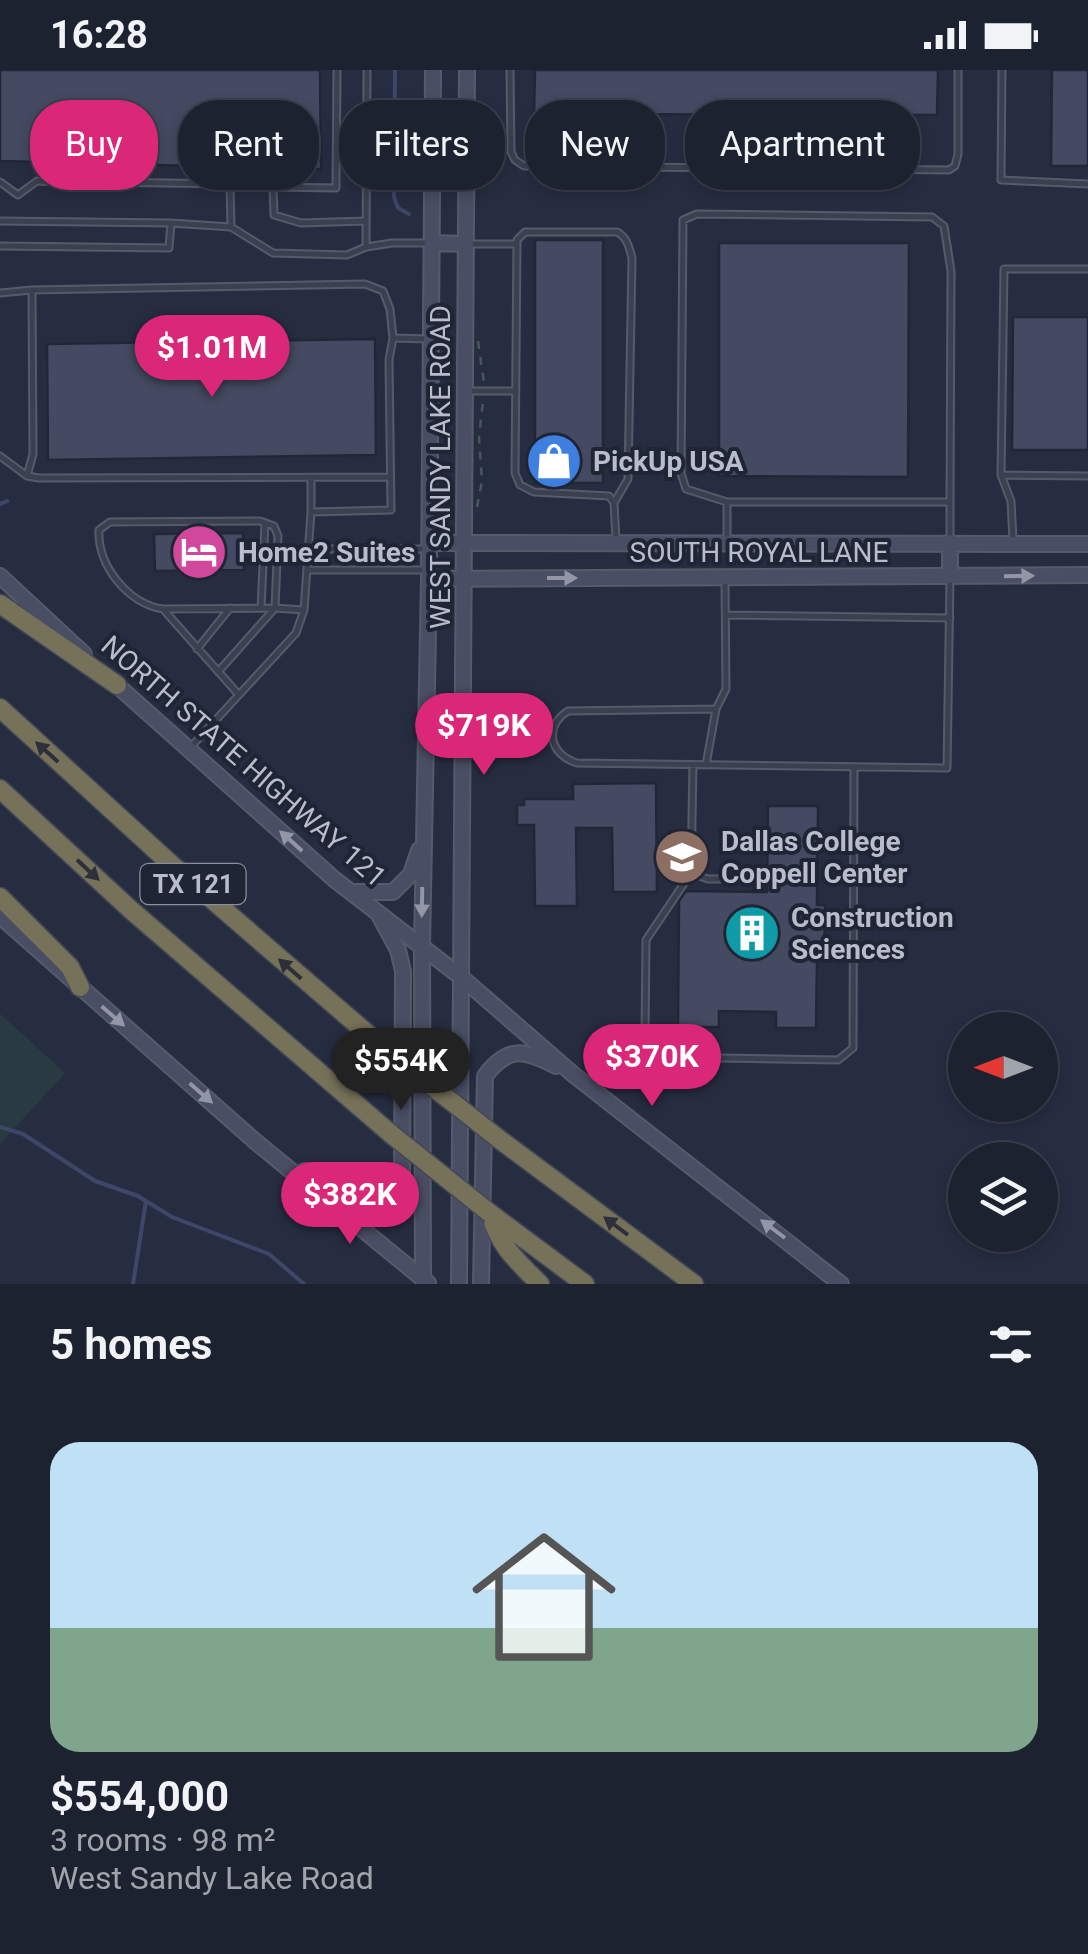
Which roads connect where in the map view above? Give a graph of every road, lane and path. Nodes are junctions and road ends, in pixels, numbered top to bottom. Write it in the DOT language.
graph roads {
  1 [pos="337,70"];
  2 [pos="367,70"];
  3 [pos="434,70"];
  4 [pos="467,70"];
  5 [pos="510,70"];
  6 [pos="958,70"];
  7 [pos="1002,70"];
  8 [pos="0,182"];
  9 [pos="1088,184"];
  10 [pos="0,221"];
  11 [pos="366,221"];
  12 [pos="171,222"];
  13 [pos="231,226"];
  14 [pos="432,243"];
  15 [pos="466,244"];
  16 [pos="517,244"];
  17 [pos="0,246"];
  18 [pos="366,247"];
  19 [pos="1088,269"];
  20 [pos="32,290"];
  21 [pos="0,293"];
  22 [pos="478,329"];
  23 [pos="393,338"];
  24 [pos="431,339"];
  25 [pos="465,390"];
  26 [pos="484,390"];
  27 [pos="516,391"];
  28 [pos="0,456"];
  29 [pos="1002,475"];
  30 [pos="27,476"];
  31 [pos="1088,476"];
  32 [pos="390,477"];
  33 [pos="311,478"];
  34 [pos="727,502"];
  35 [pos="950,502"];
  36 [pos="614,503"];
  37 [pos="310,512"];
  38 [pos="476,514"];
  39 [pos="266,523"];
  40 [pos="616,542"];
  41 [pos="727,542"];
  42 [pos="950,542"];
  43 [pos="464,543"];
  44 [pos="1013,543"];
  45 [pos="1088,544"];
  46 [pos="430,546"];
  47 [pos="308,550"];
  48 [pos="308,570"];
  49 [pos="429,574"];
  50 [pos="1088,575"];
  51 [pos="0,576"];
  52 [pos="950,576"];
  53 [pos="724,577"];
  54 [pos="464,579"];
  55 [pos="0,604"];
  56 [pos="230,608"];
  57 [pos="261,608"];
  58 [pos="274,608"];
  59 [pos="163,609"];
  60 [pos="304,610"];
  61 [pos="727,615"];
  62 [pos="950,618"];
  63 [pos="197,649"];
  64 [pos="218,672"];
  65 [pos="117,685"];
  66 [pos="240,695"];
  67 [pos="0,708"];
  68 [pos="716,709"];
  69 [pos="189,750"];
  70 [pos="693,765"];
  71 [pos="706,765"];
  72 [pos="854,769"];
  73 [pos="0,789"];
  74 [pos="8,802"];
  75 [pos="424,834"];
  76 [pos="691,873"];
  77 [pos="750,879"];
  78 [pos="351,892"];
  79 [pos="0,897"];
  80 [pos="376,910"];
  81 [pos="0,916"];
  82 [pos="422,946"];
  83 [pos="461,976"];
  84 [pos="80,987"];
  85 [pos="574,1076"];
  86 [pos="256,1142"];
  87 [pos="491,1214"];
  88 [pos="425,1282"];
  89 [pos="459,1284"];
  90 [pos="481,1284"];
  91 [pos="540,1284"];
  92 [pos="585,1284"];
  93 [pos="694,1284"];
  94 [pos="841,1284"];
  1 -- 11 [label="lane"];
  2 -- 11 [label="lane"];
  3 -- 14 [label="main road, WEST SANDY LAKE ROAD"];
  4 -- 15 [label="main road, WEST SANDY LAKE ROAD"];
  5 -- 6 [label="lane"];
  7 -- 9 [label="lane"];
  8 -- 13 [label="lane"];
  10 -- 12 [label="lane"];
  11 -- 18 [label="lane"];
  12 -- 13 [label="lane"];
  12 -- 17 [label="lane"];
  13 -- 18 [label="lane"];
  14 -- 15 [label="main road"];
  14 -- 18 [label="lane"];
  14 -- 24 [label="main road, WEST SANDY LAKE ROAD"];
  15 -- 16 [label="lane"];
  15 -- 25 [label="main road, WEST SANDY LAKE ROAD"];
  16 -- 27 [label="lane"];
  16 -- 36 [label="lane"];
  19 -- 29 [label="lane"];
  20 -- 21 [label="lane"];
  20 -- 23 [label="lane"];
  20 -- 30 [label="lane"];
  22 -- 26 [label="path"];
  23 -- 24 [label="lane"];
  23 -- 32 [label="lane"];
  24 -- 46 [label="main road, WEST SANDY LAKE ROAD"];
  25 -- 26 [label="lane"];
  25 -- 43 [label="main road, WEST SANDY LAKE ROAD"];
  26 -- 27 [label="lane"];
  26 -- 38 [label="path"];
  27 -- 36 [label="lane"];
  28 -- 30 [label="lane"];
  29 -- 31 [label="lane"];
  29 -- 44 [label="lane"];
  30 -- 33 [label="lane"];
  32 -- 33 [label="lane"];
  32 -- 37 [label="lane"];
  33 -- 37 [label="lane"];
  34 -- 35 [label="lane"];
  34 -- 35 [label="lane"];
  34 -- 41 [label="lane"];
  35 -- 42 [label="lane"];
  36 -- 40 [label="lane"];
  37 -- 47 [label="lane"];
  39 -- 57 [label="lane"];
  39 -- 58 [label="lane"];
  39 -- 59 [label="lane"];
  40 -- 41 [label="main road, SOUTH ROYAL LANE"];
  40 -- 43 [label="main road, SOUTH ROYAL LANE"];
  41 -- 42 [label="main road, SOUTH ROYAL LANE"];
  42 -- 44 [label="main road, SOUTH ROYAL LANE"];
  42 -- 52 [label="main road"];
  43 -- 46 [label="main road, SOUTH ROYAL LANE"];
  43 -- 54 [label="main road, WEST SANDY LAKE ROAD"];
  44 -- 45 [label="main road, SOUTH ROYAL LANE"];
  46 -- 47 [label="lane"];
  46 -- 49 [label="main road, WEST SANDY LAKE ROAD"];
  47 -- 48 [label="lane"];
  48 -- 49 [label="lane"];
  48 -- 60 [label="lane"];
  49 -- 54 [label="main road, SOUTH ROYAL LANE"];
  49 -- 75 [label="main road, WEST SANDY LAKE ROAD"];
  52 -- 50 [label="main road, SOUTH ROYAL LANE, one-way"];
  51 -- 65 [label="main road, NORTH STATE HIGHWAY 121"];
  52 -- 53 [label="main road, SOUTH ROYAL LANE"];
  52 -- 62 [label="lane"];
  54 -- 53 [label="main road, SOUTH ROYAL LANE, one-way"];
  53 -- 61 [label="lane"];
  54 -- 83 [label="main road, WEST SANDY LAKE ROAD"];
  55 -- 65 [label="highway"];
  56 -- 57 [label="lane"];
  56 -- 59 [label="lane"];
  56 -- 63 [label="lane"];
  57 -- 58 [label="lane"];
  58 -- 60 [label="lane"];
  58 -- 64 [label="lane"];
  59 -- 63 [label="lane"];
  60 -- 66 [label="lane"];
  61 -- 62 [label="lane"];
  61 -- 68 [label="lane"];
  62 -- 72 [label="lane"];
  63 -- 64 [label="lane"];
  64 -- 66 [label="lane"];
  65 -- 69 [label="main road, NORTH STATE HIGHWAY 121"];
  66 -- 69 [label="lane"];
  93 -- 67 [label="highway, TX 121, one-way, bridge"];
  68 -- 70 [label="lane"];
  68 -- 71 [label="lane"];
  78 -- 69 [label="main road, NORTH STATE HIGHWAY 121, one-way"];
  70 -- 71 [label="lane"];
  70 -- 76 [label="lane"];
  71 -- 72 [label="lane"];
  72 -- 76 [label="lane"];
  73 -- 74 [label="highway, TX 121"];
  74 -- 87 [label="highway, TX 121, one-way, bridge"];
  75 -- 78 [label="main road"];
  75 -- 82 [label="main road, WEST SANDY LAKE ROAD, one-way"];
  76 -- 77 [label="lane"];
  78 -- 80 [label="main road, NORTH STATE HIGHWAY 121"];
  79 -- 84 [label="highway"];
  80 -- 82 [label="main road, NORTH STATE HIGHWAY 121"];
  80 -- 86 [label="main road"];
  81 -- 84 [label="main road"];
  82 -- 83 [label="main road, NORTH STATE HIGHWAY 121"];
  82 -- 88 [label="main road, WEST SANDY LAKE ROAD"];
  83 -- 85 [label="main road, NORTH STATE HIGHWAY 121"];
  83 -- 89 [label="main road, WEST SANDY LAKE ROAD"];
  84 -- 86 [label="main road, one-way"];
  85 -- 90 [label="main road"];
  94 -- 85 [label="main road, one-way"];
  86 -- 88 [label="main road"];
  87 -- 91 [label="highway"];
  87 -- 92 [label="highway, TX 121"];
}
